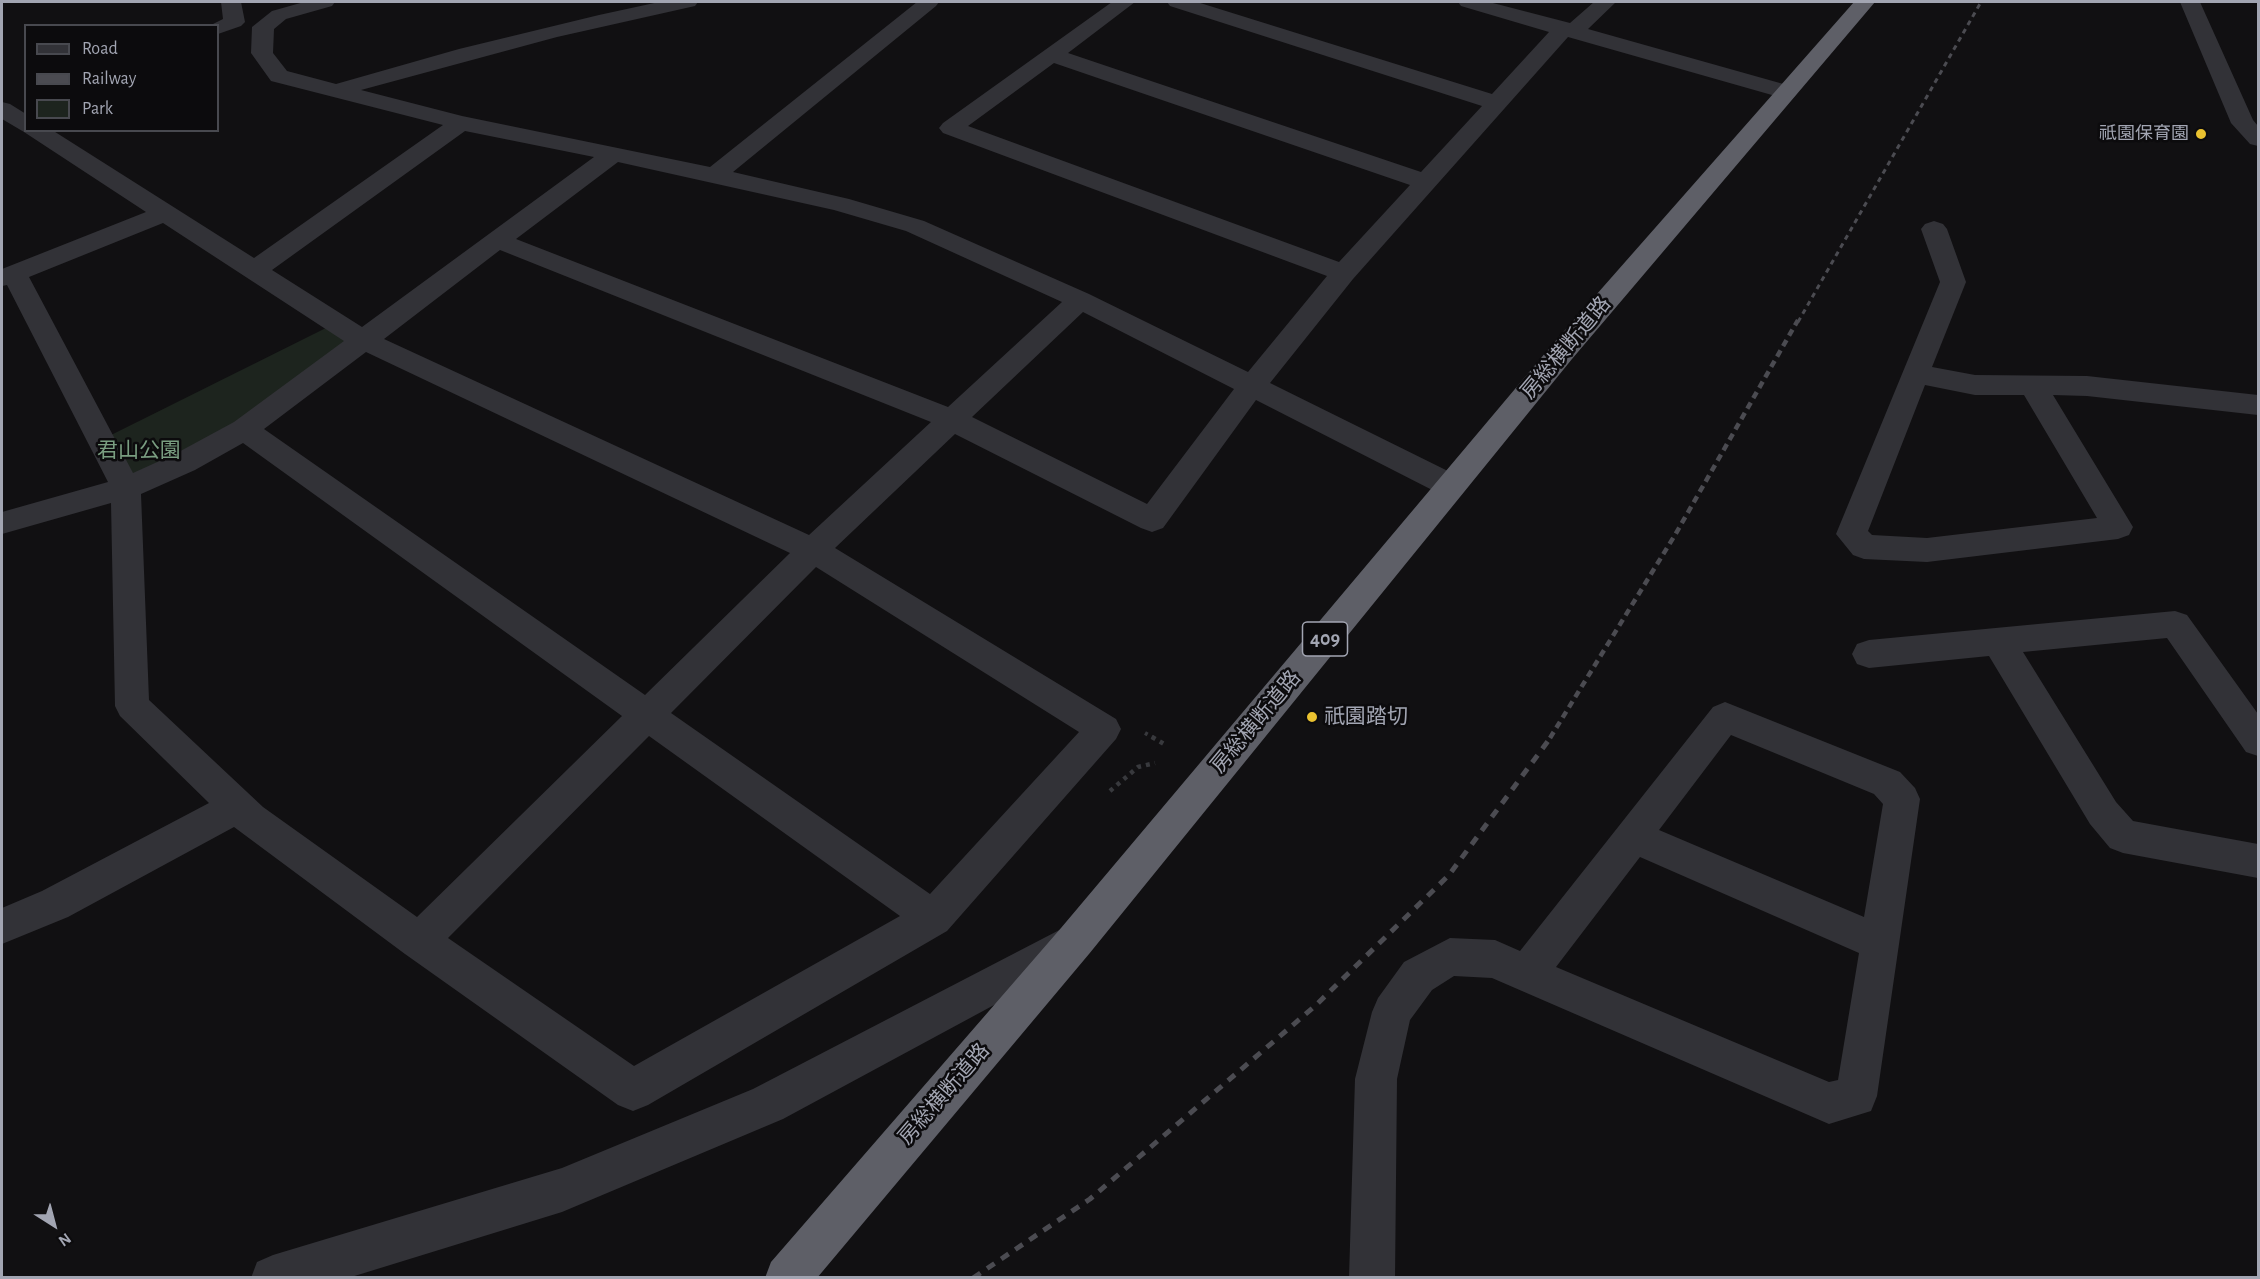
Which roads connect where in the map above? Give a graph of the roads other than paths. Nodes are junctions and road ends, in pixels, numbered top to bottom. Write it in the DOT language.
graph roads {
  1 [pos="231,2"];
  2 [pos="325,2"];
  3 [pos="688,2"];
  4 [pos="929,2"];
  5 [pos="1125,2"];
  6 [pos="1177,2"];
  7 [pos="1468,2"];
  8 [pos="1606,2"];
  9 [pos="1865,2"];
  10 [pos="2190,2"];
  11 [pos="219,28"];
  12 [pos="1569,30"];
  13 [pos="1051,55"];
  14 [pos="332,92"];
  15 [pos="1786,92"];
  16 [pos="1497,103"];
  17 [pos="461,123"];
  18 [pos="40,132"];
  19 [pos="2259,139"];
  20 [pos="612,155"];
  21 [pos="715,175"];
  22 [pos="1426,182"];
  23 [pos="165,213"];
  24 [pos="1934,229"];
  25 [pos="497,240"];
  26 [pos="255,270"];
  27 [pos="1344,273"];
  28 [pos="8,275"];
  29 [pos="1080,300"];
  30 [pos="363,340"];
  31 [pos="1917,374"];
  32 [pos="2032,385"];
  33 [pos="1252,386"];
  34 [pos="2259,405"];
  35 [pos="953,420"];
  36 [pos="244,429"];
  37 [pos="1451,486"];
  38 [pos="126,488"];
  39 [pos="2,523"];
  40 [pos="813,550"];
  41 [pos="1998,641"];
  42 [pos="1869,654"];
  43 [pos="647,715"];
  44 [pos="2259,741"];
  45 [pos="237,807"];
  46 [pos="1632,836"];
  47 [pos="2259,861"];
  48 [pos="933,918"];
  49 [pos="2,926"];
  50 [pos="1075,941"];
  51 [pos="419,942"];
  52 [pos="1880,943"];
  53 [pos="1527,974"];
  54 [pos="273,1278"];
  55 [pos="787,1278"];
  56 [pos="1372,1278"];
  1 -- 11 [label="street"];
  2 -- 14 [label="street"];
  3 -- 14 [label="street"];
  4 -- 21 [label="street"];
  5 -- 13 [label="street"];
  6 -- 16 [label="street"];
  7 -- 12 [label="street"];
  8 -- 12 [label="street"];
  9 -- 15 [label="highway, 房総横断道路 / 409"];
  10 -- 19 [label="street"];
  12 -- 15 [label="street"];
  12 -- 16 [label="street"];
  13 -- 22 [label="street"];
  13 -- 27 [label="street"];
  14 -- 17 [label="street"];
  15 -- 37 [label="highway, 房総横断道路 / 409"];
  16 -- 22 [label="street"];
  17 -- 20 [label="street"];
  17 -- 26 [label="street"];
  18 -- 23 [label="street"];
  20 -- 21 [label="street"];
  20 -- 25 [label="street"];
  21 -- 29 [label="street"];
  22 -- 27 [label="street"];
  23 -- 26 [label="street"];
  23 -- 28 [label="street"];
  24 -- 31 [label="street"];
  25 -- 30 [label="street"];
  25 -- 35 [label="street"];
  26 -- 30 [label="street"];
  27 -- 33 [label="street"];
  28 -- 38 [label="street"];
  29 -- 33 [label="street"];
  29 -- 35 [label="street"];
  30 -- 36 [label="street"];
  30 -- 40 [label="street"];
  31 -- 32 [label="street"];
  31 -- 32 [label="street"];
  32 -- 34 [label="street"];
  33 -- 35 [label="street"];
  33 -- 37 [label="street"];
  35 -- 40 [label="street"];
  36 -- 38 [label="street"];
  36 -- 43 [label="street"];
  37 -- 50 [label="highway, 房総横断道路 / 409"];
  38 -- 39 [label="street"];
  38 -- 45 [label="street"];
  40 -- 43 [label="street"];
  40 -- 48 [label="street"];
  41 -- 42 [label="street"];
  41 -- 44 [label="street"];
  41 -- 47 [label="street"];
  43 -- 48 [label="street"];
  43 -- 51 [label="street"];
  45 -- 49 [label="street"];
  45 -- 51 [label="street"];
  46 -- 52 [label="street"];
  46 -- 52 [label="street"];
  46 -- 53 [label="street"];
  48 -- 51 [label="street"];
  50 -- 54 [label="street"];
  50 -- 55 [label="highway, 房総横断道路 / 409"];
  52 -- 53 [label="street"];
  53 -- 56 [label="street"];
}
